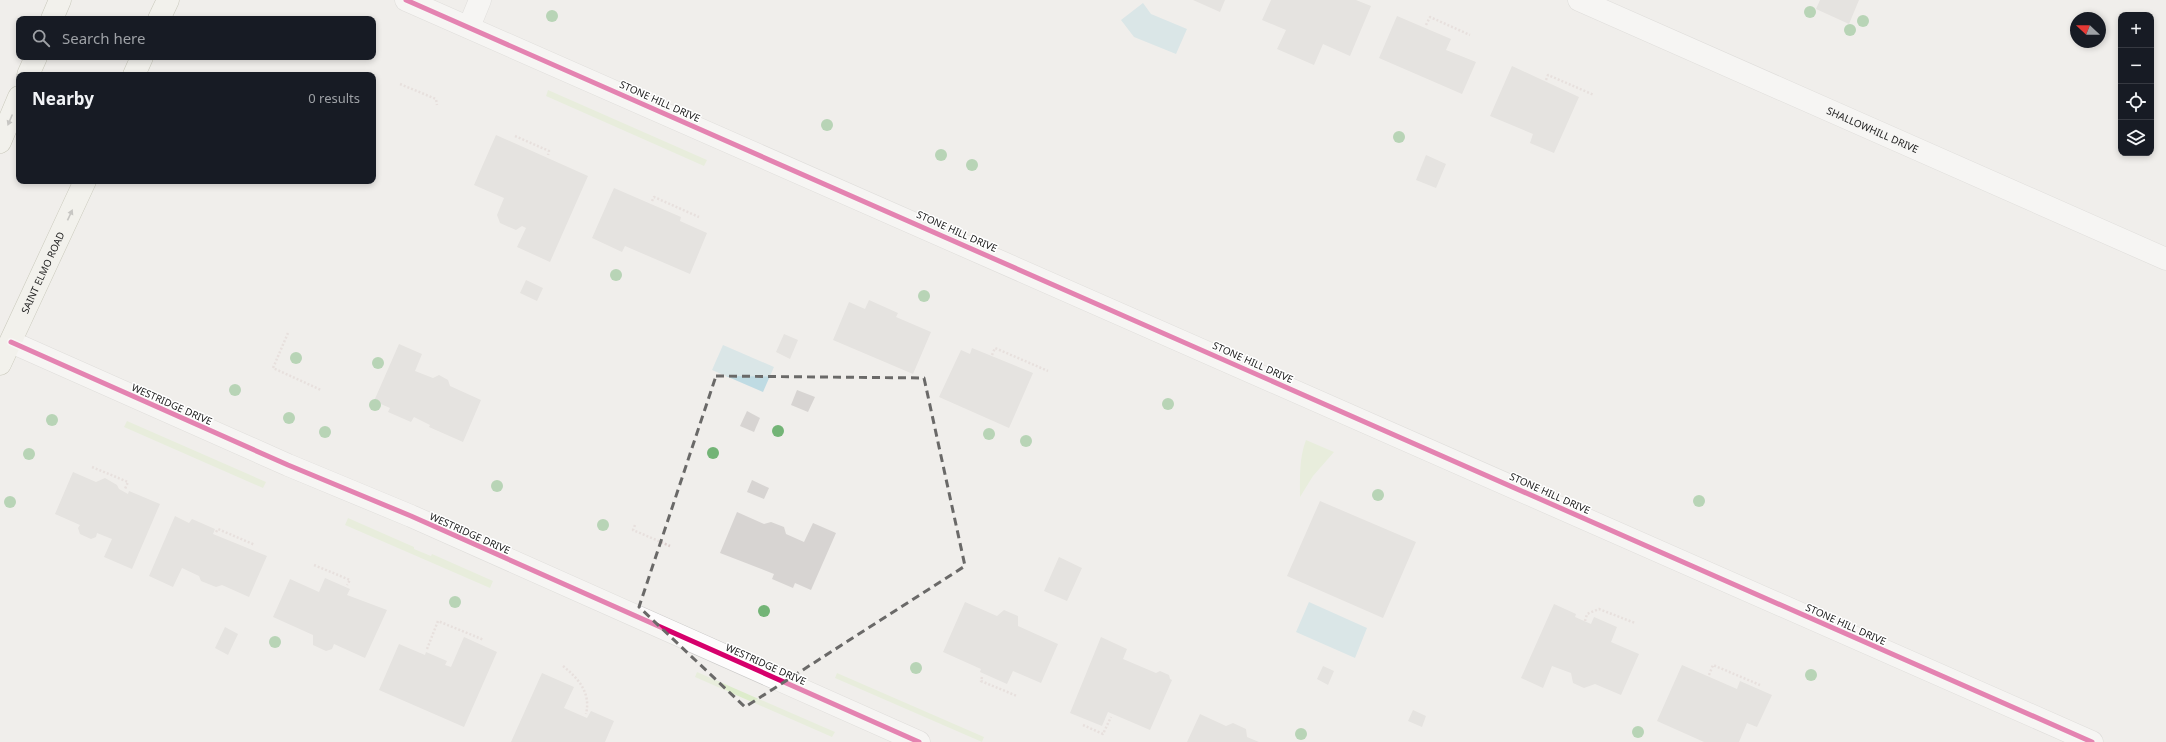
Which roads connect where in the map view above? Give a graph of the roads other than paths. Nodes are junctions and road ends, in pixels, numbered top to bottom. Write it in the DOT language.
graph roads {
  1 [pos="60,0"];
  2 [pos="168,0"];
  3 [pos="406,0"];
  4 [pos="480,0"];
  5 [pos="1579,0"];
  6 [pos="53,16"];
  7 [pos="160,16"];
  8 [pos="469,27"];
  9 [pos="35,60"];
  10 [pos="141,60"];
  11 [pos="29,72"];
  12 [pos="135,72"];
  13 [pos="16,105"];
  14 [pos="0,142"];
  15 [pos="84,184"];
  16 [pos="2166,259"];
  17 [pos="11,342"];
  18 [pos="0,364"];
  19 [pos="919,742"];
  20 [pos="2092,742"];
  1 -- 6 [label="main road"];
  2 -- 7 [label="main road"];
  3 -- 8 [label="street, STONE HILL DRIVE"];
  4 -- 8 [label="street"];
  5 -- 16 [label="street, SHALLOWHILL DRIVE"];
  8 -- 20 [label="street, STONE HILL DRIVE"];
  9 -- 11 [label="main road"];
  10 -- 12 [label="main road"];
  13 -- 14 [label="main road, one-way"];
  17 -- 15 [label="main road, SAINT ELMO ROAD, one-way"];
  17 -- 18 [label="main road, SAINT ELMO ROAD"];
  17 -- 19 [label="street, WESTRIDGE DRIVE"];
}
